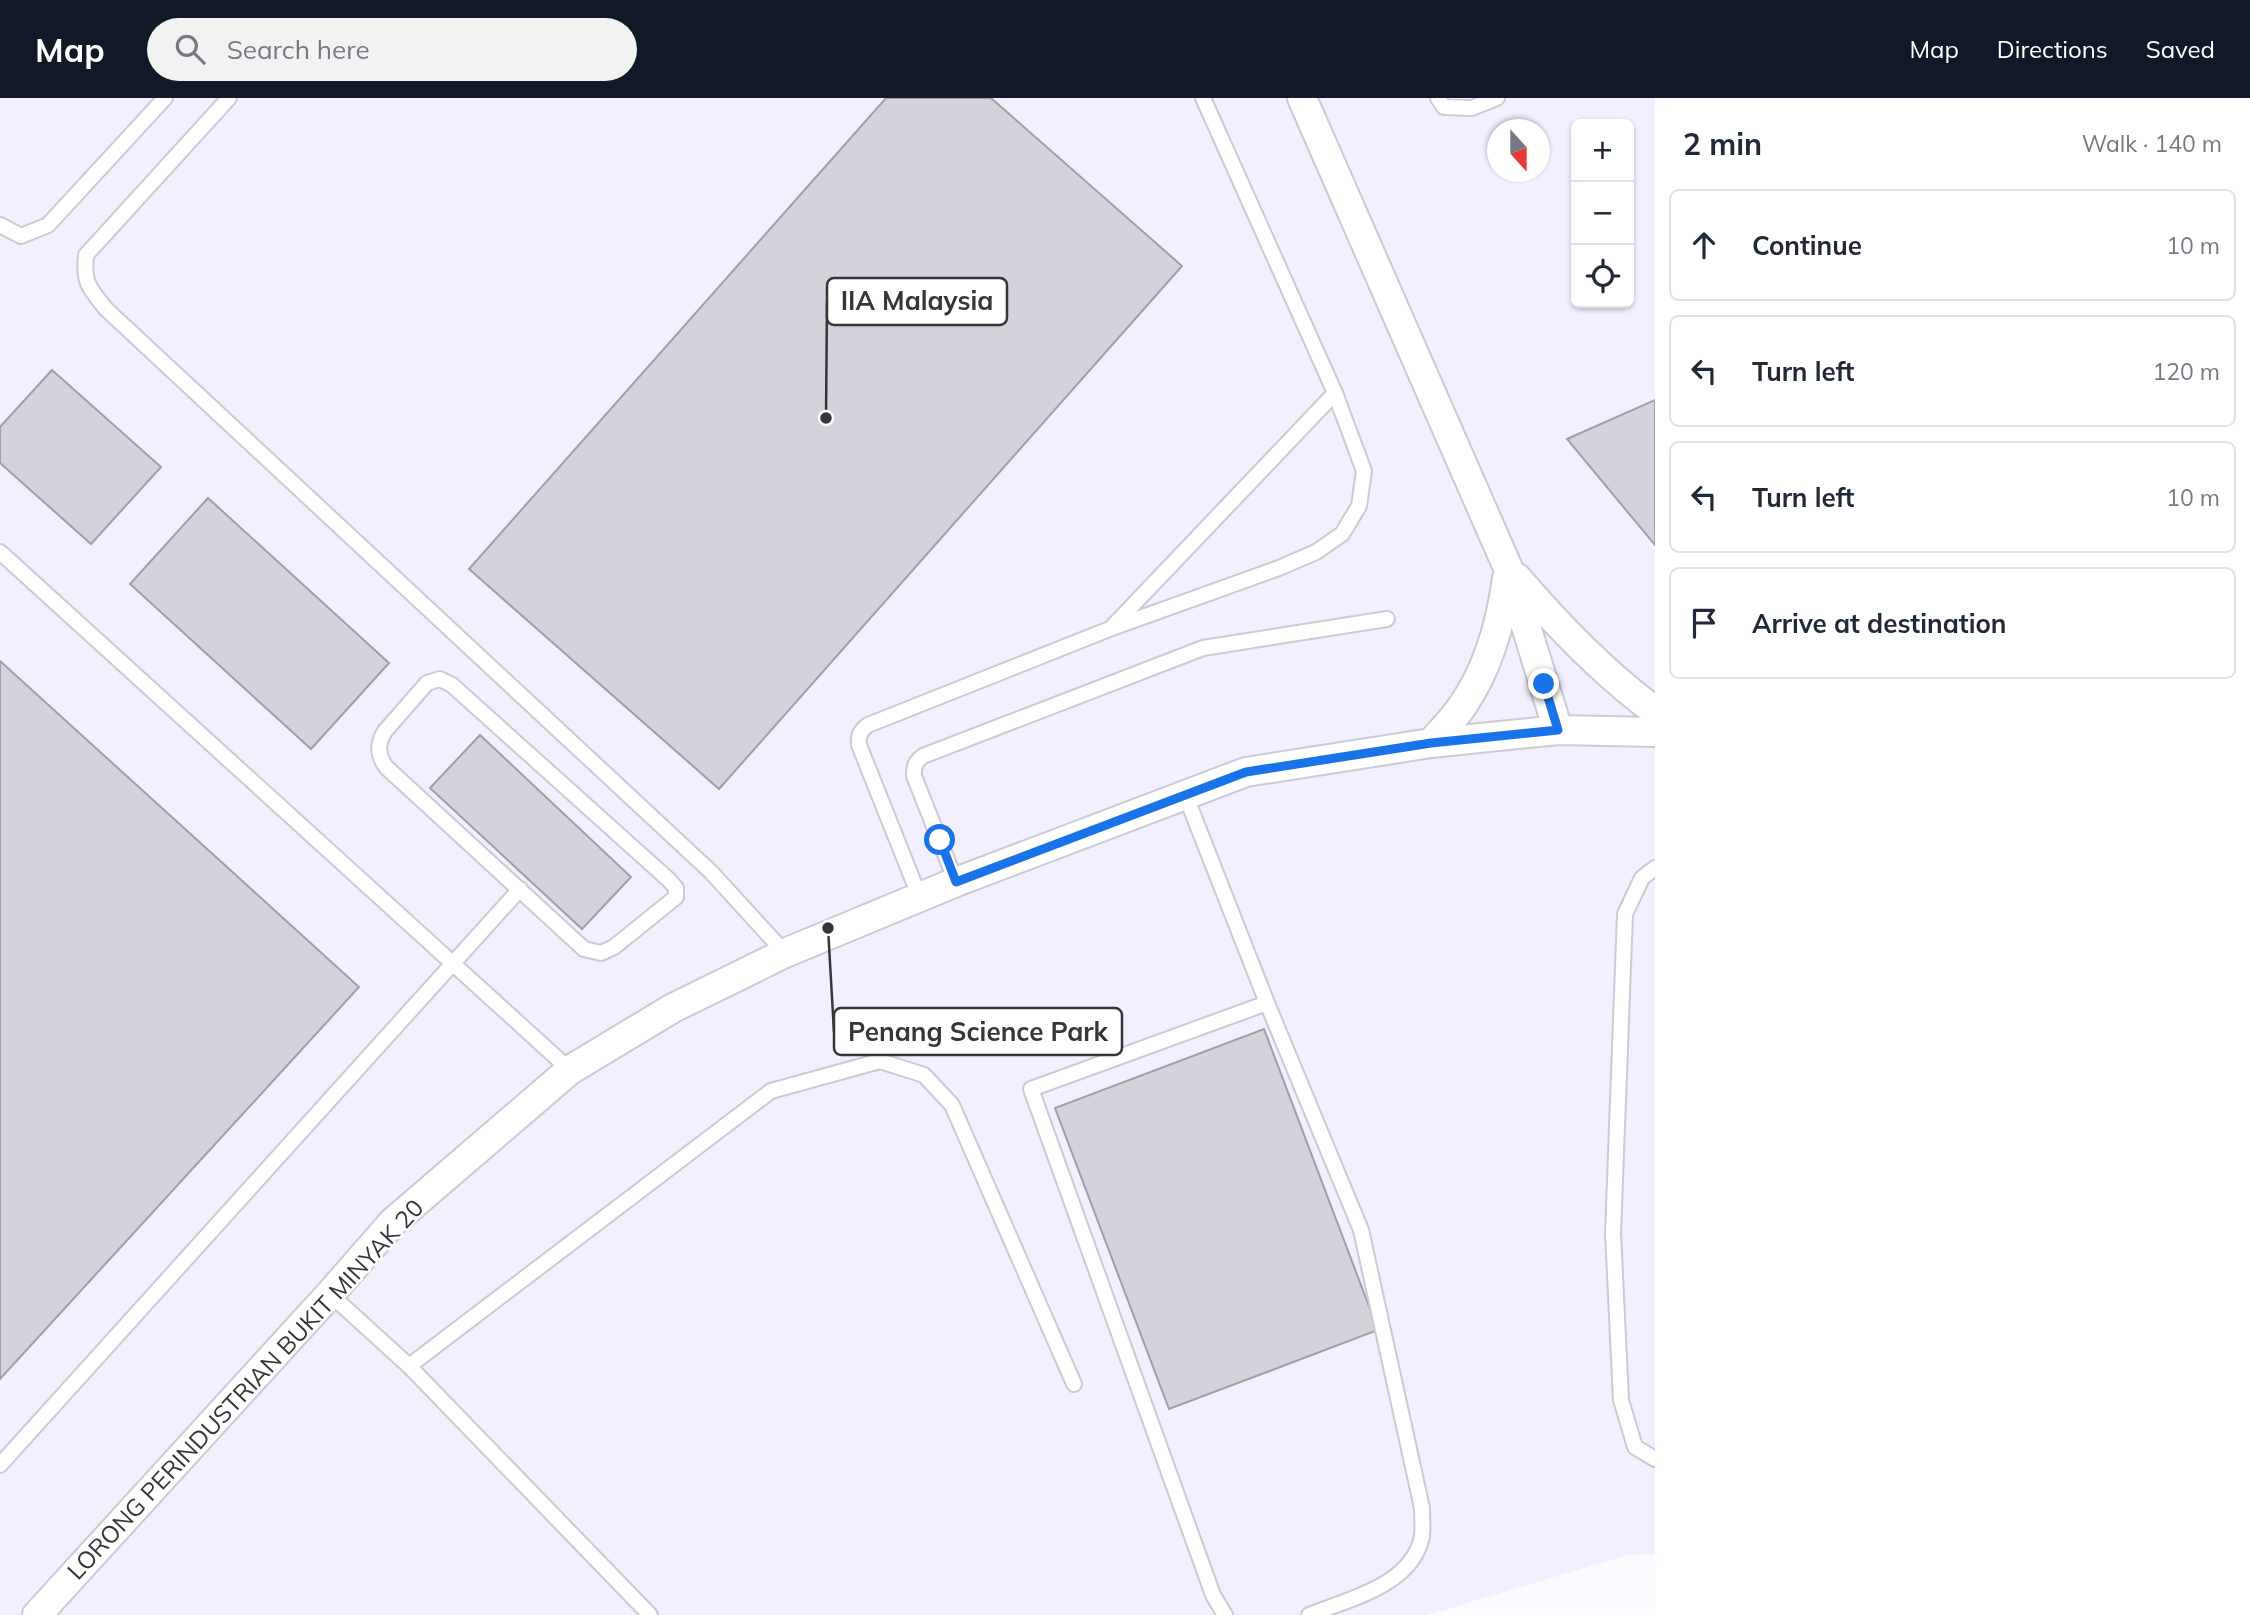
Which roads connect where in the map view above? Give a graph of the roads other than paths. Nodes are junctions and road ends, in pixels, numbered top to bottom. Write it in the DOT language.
graph roads {
  1 [pos="165,98"];
  2 [pos="229,98"];
  3 [pos="1203,98"];
  4 [pos="1302,98"];
  5 [pos="1438,98"];
  6 [pos="1497,98"];
  7 [pos="0,225"];
  8 [pos="1335,393"];
  9 [pos="0,552"];
  10 [pos="1508,568"];
  11 [pos="1387,619"];
  12 [pos="1112,628"];
  13 [pos="1655,711"];
  14 [pos="1558,730"];
  15 [pos="1655,732"];
  16 [pos="1431,743"];
  17 [pos="1185,794"];
  18 [pos="1655,868"];
  19 [pos="956,882"];
  20 [pos="520,889"];
  21 [pos="920,898"];
  22 [pos="785,953"];
  23 [pos="453,964"];
  24 [pos="1268,1003"];
  25 [pos="570,1070"];
  26 [pos="330,1294"];
  27 [pos="409,1366"];
  28 [pos="1074,1384"];
  29 [pos="1655,1459"];
  30 [pos="0,1465"];
  31 [pos="37,1615"];
  32 [pos="650,1615"];
  33 [pos="1226,1615"];
  34 [pos="1309,1615"];
  1 -- 7 [label="lane"];
  2 -- 22 [label="lane"];
  3 -- 8 [label="lane"];
  4 -- 10 [label="street"];
  5 -- 6 [label="lane"];
  8 -- 12 [label="lane"];
  8 -- 12 [label="lane"];
  9 -- 23 [label="lane"];
  10 -- 13 [label="street"];
  10 -- 14 [label="street"];
  10 -- 16 [label="street"];
  11 -- 19 [label="lane"];
  12 -- 21 [label="lane"];
  14 -- 15 [label="street, LORONG PERINDUSTRIAN BUKIT MINYAK 20"];
  14 -- 16 [label="street, LORONG PERINDUSTRIAN BUKIT MINYAK 20"];
  16 -- 17 [label="street, LORONG PERINDUSTRIAN BUKIT MINYAK 20"];
  17 -- 19 [label="street, LORONG PERINDUSTRIAN BUKIT MINYAK 20"];
  17 -- 24 [label="lane"];
  18 -- 29 [label="lane"];
  19 -- 21 [label="street, LORONG PERINDUSTRIAN BUKIT MINYAK 20"];
  20 -- 20 [label="lane"];
  20 -- 23 [label="lane"];
  21 -- 22 [label="street, LORONG PERINDUSTRIAN BUKIT MINYAK 20"];
  22 -- 25 [label="street, LORONG PERINDUSTRIAN BUKIT MINYAK 20"];
  23 -- 25 [label="lane"];
  23 -- 30 [label="lane"];
  24 -- 33 [label="lane"];
  24 -- 34 [label="lane"];
  25 -- 26 [label="street, LORONG PERINDUSTRIAN BUKIT MINYAK 20"];
  26 -- 27 [label="lane"];
  26 -- 31 [label="street, LORONG PERINDUSTRIAN BUKIT MINYAK 20"];
  27 -- 28 [label="lane"];
  27 -- 32 [label="lane"];
}
